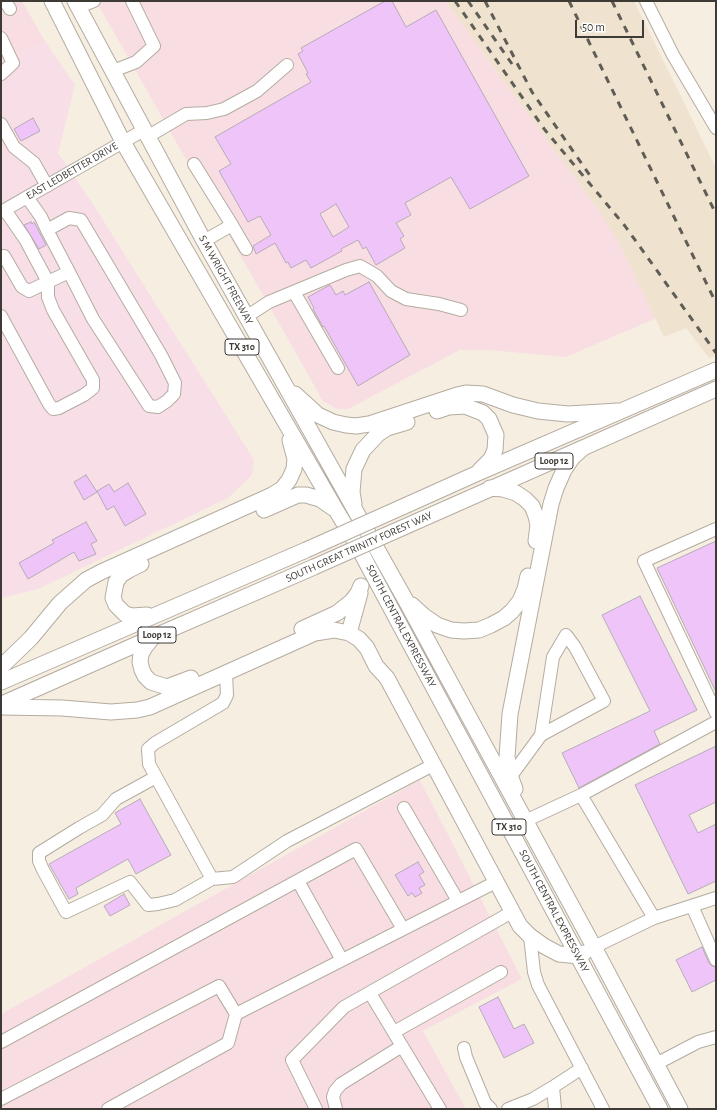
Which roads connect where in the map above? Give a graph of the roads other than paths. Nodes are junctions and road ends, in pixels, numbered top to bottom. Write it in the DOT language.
graph roads {
  1 [pos="52,1"];
  2 [pos="94,1"];
  3 [pos="132,1"];
  4 [pos="646,1"];
  5 [pos="77,4"];
  6 [pos="1,38"];
  7 [pos="287,65"];
  8 [pos="113,71"];
  9 [pos="1,74"];
  10 [pos="1,124"];
  11 [pos="716,128"];
  12 [pos="146,134"];
  13 [pos="123,142"];
  14 [pos="194,164"];
  15 [pos="47,186"];
  16 [pos="27,197"];
  17 [pos="3,211"];
  18 [pos="232,225"];
  19 [pos="47,230"];
  20 [pos="204,241"];
  21 [pos="246,249"];
  22 [pos="1,256"];
  23 [pos="69,272"];
  24 [pos="48,282"];
  25 [pos="294,292"];
  26 [pos="461,310"];
  27 [pos="1,316"];
  28 [pos="246,317"];
  29 [pos="338,368"];
  30 [pos="716,370"];
  31 [pos="283,383"];
  32 [pos="716,389"];
  33 [pos="618,412"];
  34 [pos="285,422"];
  35 [pos="583,448"];
  36 [pos="478,473"];
  37 [pos="490,488"];
  38 [pos="336,510"];
  39 [pos="355,511"];
  40 [pos="716,529"];
  41 [pos="357,544"];
  42 [pos="361,586"];
  43 [pos="405,599"];
  44 [pos="158,613"];
  45 [pos="319,622"];
  46 [pos="350,630"];
  47 [pos="153,637"];
  48 [pos="1,667"];
  49 [pos="226,673"];
  50 [pos="1,682"];
  51 [pos="1,706"];
  52 [pos="716,713"];
  53 [pos="716,722"];
  54 [pos="541,735"];
  55 [pos="433,765"];
  56 [pos="511,776"];
  57 [pos="156,777"];
  58 [pos="581,795"];
  59 [pos="404,808"];
  60 [pos="525,820"];
  61 [pos="212,879"];
  62 [pos="298,881"];
  63 [pos="496,882"];
  64 [pos="716,898"];
  65 [pos="458,901"];
  66 [pos="692,906"];
  67 [pos="512,912"];
  68 [pos="654,918"];
  69 [pos="403,929"];
  70 [pos="530,936"];
  71 [pos="594,947"];
  72 [pos="579,956"];
  73 [pos="342,960"];
  74 [pos="716,960"];
  75 [pos="501,972"];
  76 [pos="370,993"];
  77 [pos="236,1014"];
  78 [pos="394,1032"];
  79 [pos="716,1037"];
  80 [pos="1,1042"];
  81 [pos="402,1046"];
  82 [pos="464,1048"];
  83 [pos="656,1064"];
  84 [pos="582,1068"];
  85 [pos="553,1087"];
  86 [pos="1,1099"];
  87 [pos="108,1109"];
  88 [pos="316,1109"];
  89 [pos="336,1109"];
  90 [pos="440,1109"];
  91 [pos="491,1109"];
  92 [pos="508,1109"];
  93 [pos="555,1109"];
  94 [pos="603,1109"];
  95 [pos="660,1109"];
  96 [pos="680,1109"];
  1 -- 13 [label="main road, S M WRIGHT FREEWAY / TX 310"];
  2 -- 5 [label="street"];
  3 -- 8 [label="street"];
  4 -- 11 [label="street"];
  5 -- 8 [label="main road, S M WRIGHT FREEWAY / TX 310"];
  6 -- 9 [label="street"];
  7 -- 12 [label="street, EAST LEDBETTER DRIVE"];
  8 -- 12 [label="main road, S M WRIGHT FREEWAY / TX 310"];
  10 -- 15 [label="street"];
  12 -- 13 [label="street, EAST LEDBETTER DRIVE"];
  12 -- 20 [label="main road, S M WRIGHT FREEWAY / TX 310"];
  13 -- 15 [label="street, EAST LEDBETTER DRIVE"];
  13 -- 34 [label="main road, S M WRIGHT FREEWAY / TX 310"];
  14 -- 18 [label="street"];
  15 -- 16 [label="street, EAST LEDBETTER DRIVE"];
  16 -- 17 [label="street, EAST LEDBETTER DRIVE"];
  16 -- 19 [label="street"];
  17 -- 24 [label="street"];
  18 -- 20 [label="street"];
  18 -- 21 [label="street"];
  19 -- 23 [label="street"];
  19 -- 23 [label="street"];
  20 -- 28 [label="main road, S M WRIGHT FREEWAY / TX 310"];
  22 -- 24 [label="street"];
  23 -- 24 [label="street"];
  24 -- 27 [label="street"];
  25 -- 26 [label="street"];
  25 -- 28 [label="street"];
  25 -- 29 [label="street"];
  28 -- 31 [label="main road, S M WRIGHT FREEWAY / TX 310"];
  30 -- 33 [label="main road, SOUTH GREAT TRINITY FOREST WAY / Loop 12"];
  31 -- 33 [label="main road"];
  31 -- 39 [label="main road, S M WRIGHT FREEWAY / TX 310"];
  32 -- 35 [label="main road, SOUTH GREAT TRINITY FOREST WAY / Loop 12"];
  33 -- 36 [label="main road, SOUTH GREAT TRINITY FOREST WAY / Loop 12"];
  34 -- 38 [label="main road, S M WRIGHT FREEWAY / TX 310"];
  34 -- 48 [label="main road"];
  35 -- 37 [label="main road, SOUTH GREAT TRINITY FOREST WAY / Loop 12"];
  35 -- 56 [label="main road"];
  36 -- 39 [label="main road"];
  36 -- 44 [label="main road, SOUTH GREAT TRINITY FOREST WAY / Loop 12, bridge"];
  37 -- 43 [label="main road"];
  37 -- 47 [label="main road, SOUTH GREAT TRINITY FOREST WAY / Loop 12, bridge"];
  38 -- 41 [label="main road, S M WRIGHT FREEWAY / TX 310"];
  38 -- 44 [label="main road"];
  39 -- 43 [label="main road, S M WRIGHT FREEWAY / TX 310"];
  40 -- 52 [label="street"];
  41 -- 42 [label="main road"];
  41 -- 72 [label="main road, SOUTH CENTRAL EXPRESSWAY / TX 310"];
  42 -- 45 [label="main road"];
  42 -- 46 [label="main road"];
  43 -- 60 [label="main road, SOUTH CENTRAL EXPRESSWAY / TX 310"];
  44 -- 50 [label="main road, SOUTH GREAT TRINITY FOREST WAY / Loop 12"];
  45 -- 46 [label="main road"];
  45 -- 47 [label="main road"];
  46 -- 49 [label="main road"];
  46 -- 55 [label="main road"];
  47 -- 51 [label="main road, SOUTH GREAT TRINITY FOREST WAY / Loop 12"];
  49 -- 51 [label="main road"];
  49 -- 57 [label="street"];
  53 -- 58 [label="street"];
  54 -- 54 [label="street"];
  54 -- 56 [label="street"];
  55 -- 61 [label="street"];
  55 -- 63 [label="main road"];
  56 -- 60 [label="main road"];
  57 -- 61 [label="street"];
  57 -- 61 [label="street"];
  58 -- 60 [label="street"];
  58 -- 68 [label="street"];
  59 -- 65 [label="street"];
  60 -- 71 [label="main road, SOUTH CENTRAL EXPRESSWAY / TX 310"];
  62 -- 69 [label="street"];
  62 -- 73 [label="street"];
  62 -- 80 [label="street"];
  63 -- 65 [label="street"];
  63 -- 67 [label="main road"];
  64 -- 66 [label="street"];
  65 -- 69 [label="street"];
  66 -- 68 [label="street"];
  66 -- 74 [label="street"];
  67 -- 70 [label="main road"];
  67 -- 76 [label="street"];
  68 -- 71 [label="street"];
  69 -- 73 [label="street"];
  70 -- 72 [label="main road"];
  70 -- 84 [label="street"];
  71 -- 72 [label="main road"];
  71 -- 83 [label="main road, SOUTH CENTRAL EXPRESSWAY / TX 310"];
  72 -- 95 [label="main road, SOUTH CENTRAL EXPRESSWAY / TX 310"];
  73 -- 77 [label="street"];
  75 -- 78 [label="street"];
  76 -- 78 [label="street"];
  76 -- 88 [label="street"];
  77 -- 86 [label="street"];
  77 -- 87 [label="street"];
  78 -- 81 [label="street"];
  79 -- 83 [label="street"];
  81 -- 89 [label="street"];
  81 -- 90 [label="street"];
  82 -- 91 [label="street"];
  83 -- 96 [label="main road, SOUTH CENTRAL EXPRESSWAY / TX 310"];
  84 -- 85 [label="street"];
  84 -- 94 [label="street"];
  85 -- 92 [label="street"];
  85 -- 93 [label="street"];
}
